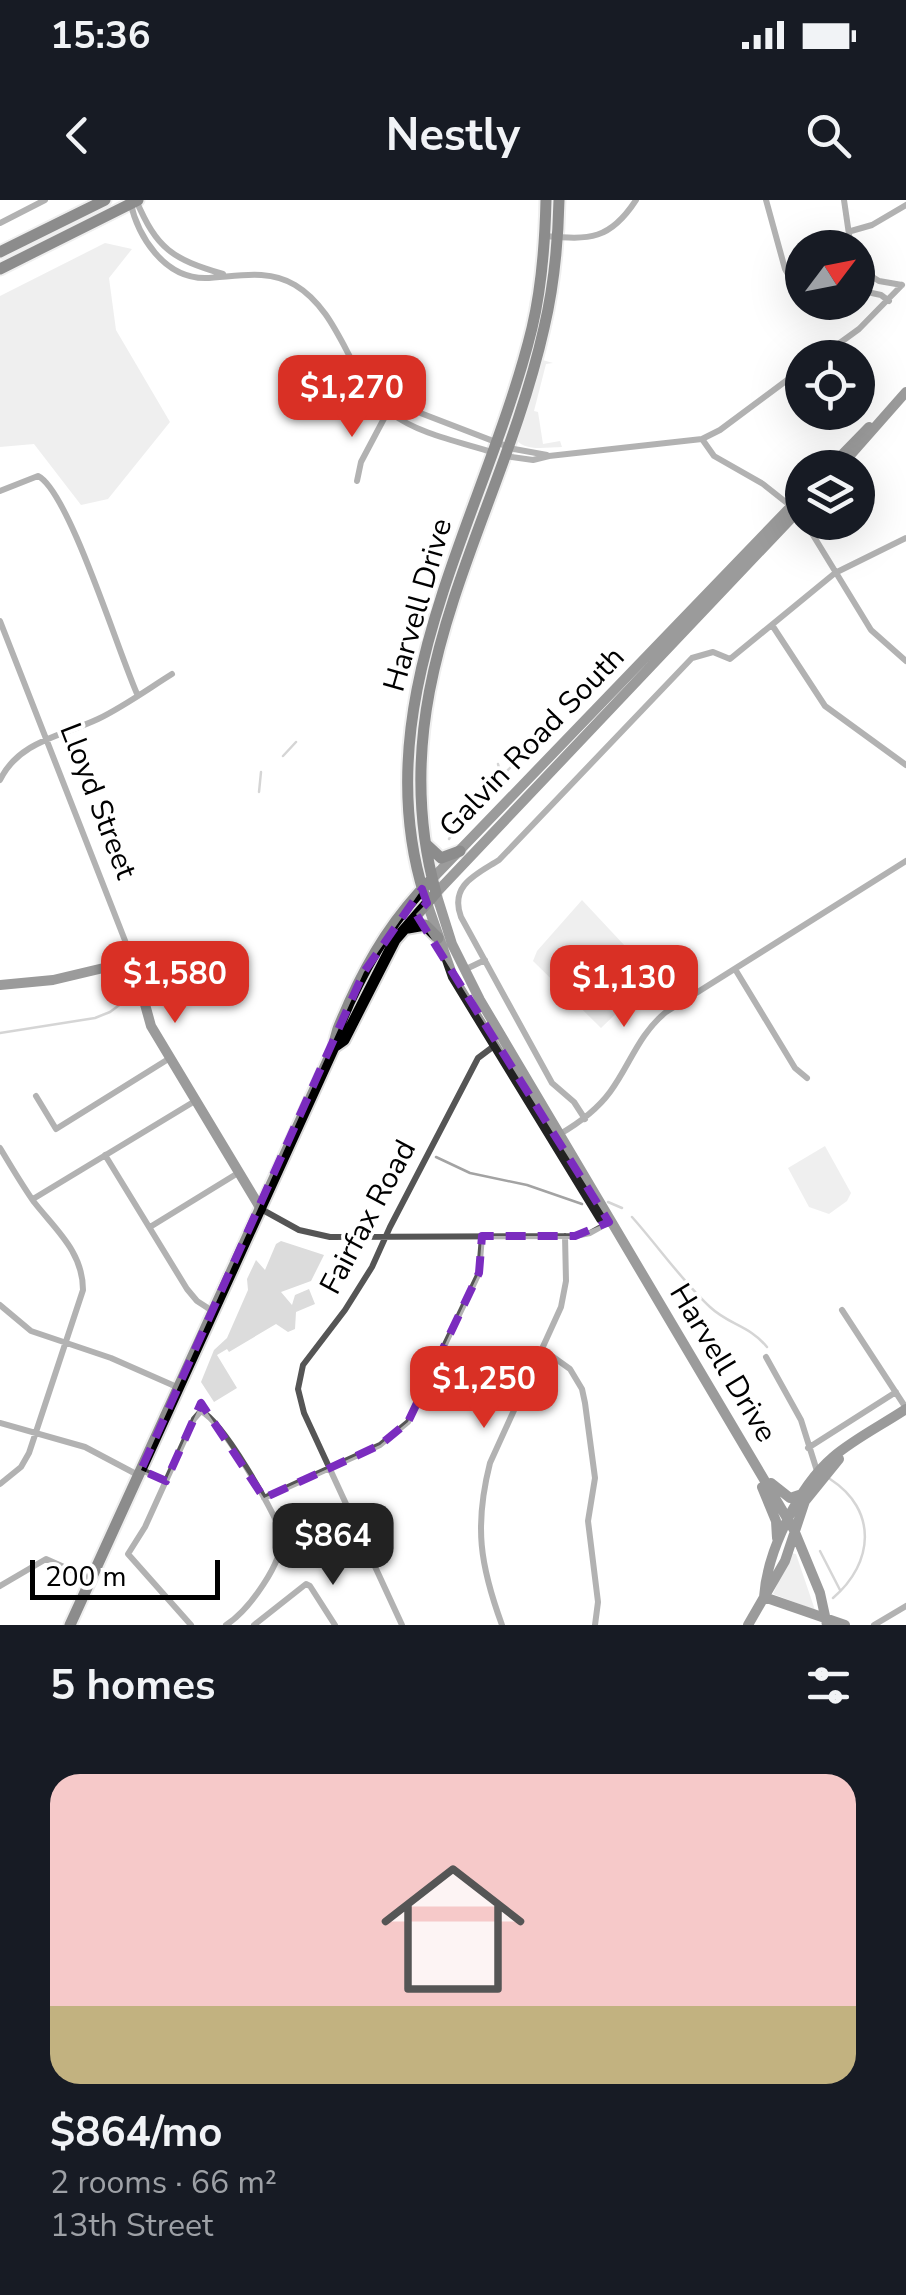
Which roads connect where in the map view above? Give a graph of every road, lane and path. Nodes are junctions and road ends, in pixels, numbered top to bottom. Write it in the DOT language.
graph roads {
  1 [pos="44,200"];
  2 [pos="105,200"];
  3 [pos="546,200"];
  4 [pos="558,200"];
  5 [pos="636,200"];
  6 [pos="766,200"];
  7 [pos="844,200"];
  8 [pos="134,201"];
  9 [pos="906,205"];
  10 [pos="0,223"];
  11 [pos="851,230"];
  12 [pos="552,236"];
  13 [pos="0,252"];
  14 [pos="785,266"];
  15 [pos="0,269"];
  16 [pos="875,279"];
  17 [pos="904,286"];
  18 [pos="875,294"];
  19 [pos="889,301"];
  20 [pos="844,340"];
  21 [pos="365,381"];
  22 [pos="785,382"];
  23 [pos="902,395"];
  24 [pos="388,410"];
  25 [pos="702,440"];
  26 [pos="499,448"];
  27 [pos="846,450"];
  28 [pos="855,450"];
  29 [pos="357,481"];
  30 [pos="0,490"];
  31 [pos="785,502"];
  32 [pos="785,529"];
  33 [pos="785,530"];
  34 [pos="906,538"];
  35 [pos="816,540"];
  36 [pos="836,573"];
  37 [pos="0,620"];
  38 [pos="772,625"];
  39 [pos="906,661"];
  40 [pos="172,674"];
  41 [pos="138,696"];
  42 [pos="47,738"];
  43 [pos="906,765"];
  44 [pos="0,780"];
  45 [pos="423,838"];
  46 [pos="460,851"];
  47 [pos="906,861"];
  48 [pos="432,879"];
  49 [pos="422,889"];
  50 [pos="431,898"];
  51 [pos="400,933"];
  52 [pos="438,938"];
  53 [pos="484,960"];
  54 [pos="133,961"];
  55 [pos="735,969"];
  56 [pos="464,970"];
  57 [pos="0,975"];
  58 [pos="1,985"];
  59 [pos="494,1046"];
  60 [pos="334,1047"];
  61 [pos="170,1058"];
  62 [pos="807,1078"];
  63 [pos="36,1096"];
  64 [pos="195,1101"];
  65 [pos="585,1118"];
  66 [pos="555,1138"];
  67 [pos="0,1148"];
  68 [pos="105,1154"];
  69 [pos="238,1173"];
  70 [pos="33,1200"];
  71 [pos="261,1209"];
  72 [pos="609,1222"];
  73 [pos="150,1227"];
  74 [pos="482,1236"];
  75 [pos="565,1236"];
  76 [pos="385,1237"];
  77 [pos="0,1306"];
  78 [pos="842,1310"];
  79 [pos="214,1312"];
  80 [pos="66,1342"];
  81 [pos="542,1349"];
  82 [pos="766,1357"];
  83 [pos="178,1388"];
  84 [pos="896,1392"];
  85 [pos="906,1409"];
  86 [pos="0,1423"];
  87 [pos="37,1434"];
  88 [pos="849,1447"];
  89 [pos="808,1448"];
  90 [pos="329,1468"];
  91 [pos="140,1472"];
  92 [pos="759,1472"];
  93 [pos="818,1472"];
  94 [pos="166,1481"];
  95 [pos="0,1484"];
  96 [pos="802,1494"];
  97 [pos="264,1498"];
  98 [pos="788,1518"];
  99 [pos="794,1530"];
  100 [pos="774,1556"];
  101 [pos="91,1579"];
  102 [pos="0,1586"];
  103 [pos="764,1597"];
  104 [pos="906,1606"];
  105 [pos="826,1621"];
  106 [pos="70,1625"];
  107 [pos="192,1625"];
  108 [pos="226,1625"];
  109 [pos="254,1625"];
  110 [pos="335,1625"];
  111 [pos="402,1625"];
  112 [pos="502,1625"];
  113 [pos="596,1625"];
  114 [pos="748,1625"];
  115 [pos="846,1625"];
  116 [pos="874,1625"];
  1 -- 10 [label="street"];
  2 -- 13 [label="main road"];
  3 -- 12 [label="main road, Harvell Drive"];
  4 -- 12 [label="main road, Harvell Drive"];
  5 -- 12 [label="street"];
  6 -- 14 [label="street"];
  7 -- 11 [label="street"];
  8 -- 15 [label="main road"];
  8 -- 21 [label="street"];
  9 -- 11 [label="street"];
  12 -- 26 [label="main road, Harvell Drive"];
  16 -- 17 [label="street"];
  17 -- 19 [label="street"];
  18 -- 19 [label="street"];
  19 -- 20 [label="street"];
  21 -- 24 [label="street"];
  21 -- 26 [label="street"];
  22 -- 25 [label="street"];
  23 -- 27 [label="main road"];
  23 -- 28 [label="main road"];
  24 -- 26 [label="street"];
  24 -- 29 [label="street"];
  25 -- 26 [label="street"];
  25 -- 31 [label="street"];
  26 -- 45 [label="main road, Harvell Drive"];
  26 -- 49 [label="main road, Harvell Drive"];
  30 -- 41 [label="street"];
  32 -- 46 [label="main road, Galvin Road South"];
  33 -- 50 [label="main road, Galvin Road South"];
  34 -- 36 [label="street"];
  35 -- 36 [label="street"];
  36 -- 38 [label="street"];
  36 -- 39 [label="street"];
  37 -- 42 [label="street, Lloyd Street"];
  38 -- 43 [label="street"];
  38 -- 53 [label="street"];
  40 -- 41 [label="street"];
  41 -- 42 [label="street"];
  42 -- 44 [label="street"];
  42 -- 54 [label="street, Lloyd Street"];
  45 -- 46 [label="main road"];
  45 -- 48 [label="main road, Harvell Drive"];
  46 -- 48 [label="main road, Galvin Road South"];
  47 -- 55 [label="street"];
  48 -- 49 [label="main road, Galvin Road South"];
  48 -- 50 [label="main road, Harvell Drive"];
  49 -- 50 [label="main road, Harvell Drive"];
  49 -- 60 [label="main road, Galvin Road South"];
  50 -- 51 [label="main road, Galvin Road South"];
  50 -- 52 [label="main road, Harvell Drive"];
  50 -- 56 [label="main road, Harvell Drive"];
  51 -- 52 [label="main road"];
  51 -- 60 [label="main road, Galvin Road South"];
  52 -- 59 [label="main road, Harvell Drive"];
  53 -- 56 [label="street"];
  53 -- 65 [label="street"];
  54 -- 58 [label="main road"];
  54 -- 61 [label="main road, Lloyd Street"];
  55 -- 62 [label="street"];
  55 -- 65 [label="street"];
  56 -- 66 [label="main road, Harvell Drive"];
  57 -- 58 [label="street"];
  59 -- 66 [label="main road, Harvell Drive"];
  59 -- 76 [label="street, Fairfax Road"];
  60 -- 71 [label="main road, Galvin Road South"];
  61 -- 63 [label="street"];
  61 -- 64 [label="main road, Lloyd Street"];
  64 -- 68 [label="street"];
  64 -- 69 [label="main road, Lloyd Street"];
  65 -- 66 [label="street"];
  66 -- 72 [label="main road, Harvell Drive"];
  67 -- 70 [label="street"];
  68 -- 70 [label="street"];
  68 -- 73 [label="street"];
  69 -- 71 [label="main road, Lloyd Street"];
  69 -- 73 [label="street"];
  70 -- 80 [label="street"];
  71 -- 76 [label="street"];
  71 -- 79 [label="main road, Galvin Road South"];
  72 -- 75 [label="street"];
  72 -- 92 [label="main road, Harvell Drive"];
  73 -- 79 [label="street"];
  74 -- 75 [label="street"];
  74 -- 76 [label="street"];
  74 -- 90 [label="street"];
  75 -- 81 [label="street"];
  76 -- 90 [label="street, Fairfax Road"];
  77 -- 80 [label="street"];
  78 -- 84 [label="street"];
  79 -- 83 [label="main road, Galvin Road South"];
  80 -- 83 [label="street"];
  80 -- 87 [label="street"];
  81 -- 112 [label="street"];
  81 -- 113 [label="street"];
  82 -- 89 [label="street"];
  83 -- 91 [label="main road, Galvin Road South"];
  84 -- 85 [label="street"];
  84 -- 89 [label="street"];
  85 -- 88 [label="main road"];
  86 -- 87 [label="street"];
  87 -- 91 [label="street"];
  87 -- 95 [label="street"];
  88 -- 93 [label="main road"];
  88 -- 99 [label="main road"];
  89 -- 93 [label="street"];
  90 -- 97 [label="street"];
  90 -- 111 [label="street, Fairfax Road"];
  91 -- 94 [label="street"];
  91 -- 101 [label="main road, Galvin Road South"];
  92 -- 96 [label="main road"];
  92 -- 98 [label="main road, Harvell Drive"];
  92 -- 100 [label="main road"];
  93 -- 96 [label="main road"];
  94 -- 97 [label="street"];
  94 -- 107 [label="street"];
  96 -- 98 [label="main road"];
  97 -- 108 [label="street"];
  98 -- 99 [label="main road, Harvell Drive"];
  98 -- 100 [label="main road"];
  99 -- 103 [label="main road"];
  99 -- 105 [label="main road, Harvell Drive"];
  100 -- 103 [label="main road"];
  101 -- 102 [label="street"];
  101 -- 106 [label="main road, Galvin Road South"];
  103 -- 105 [label="main road"];
  103 -- 114 [label="main road"];
  104 -- 116 [label="street"];
  105 -- 115 [label="main road"];
  109 -- 110 [label="street"];
}
